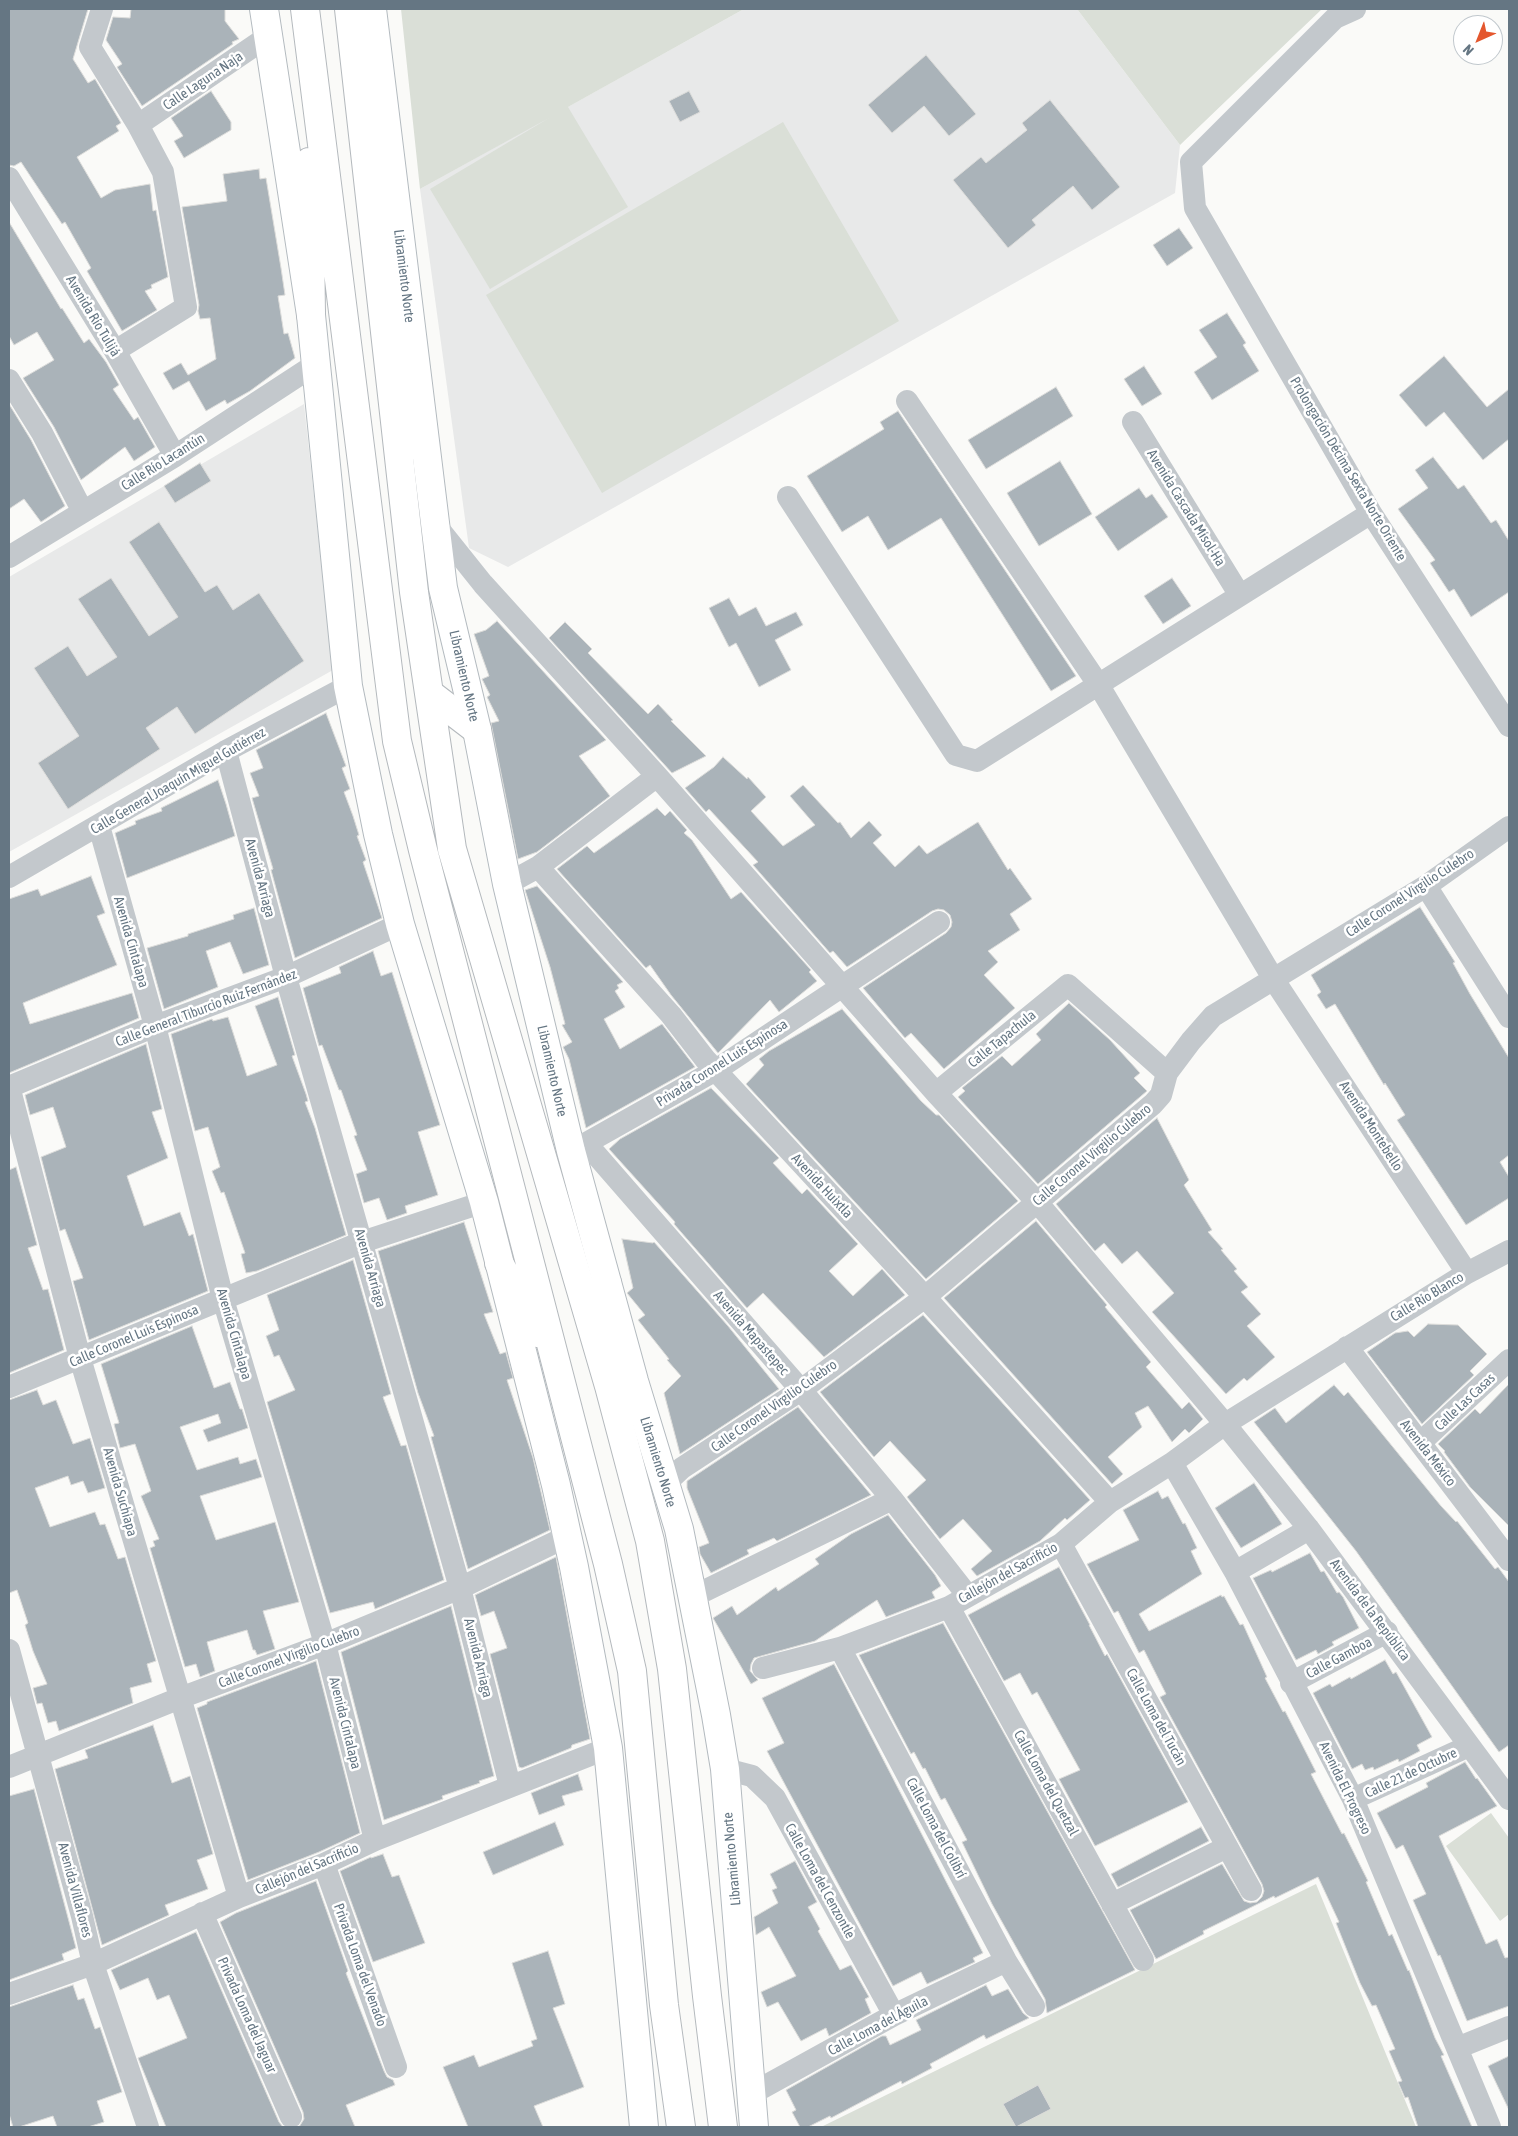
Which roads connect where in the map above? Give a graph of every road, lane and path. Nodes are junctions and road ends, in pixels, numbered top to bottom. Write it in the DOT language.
graph roads {
  1 [pos="102,9"];
  2 [pos="264,9"];
  3 [pos="305,9"];
  4 [pos="349,9"];
  5 [pos="372,9"];
  6 [pos="1355,9"];
  7 [pos="267,37"];
  8 [pos="315,91"];
  9 [pos="138,125"];
  10 [pos="9,178"];
  11 [pos="311,316"];
  12 [pos="115,350"];
  13 [pos="316,364"];
  14 [pos="9,380"];
  15 [pos="418,387"];
  16 [pos="907,401"];
  17 [pos="1132,422"];
  18 [pos="175,456"];
  19 [pos="401,473"];
  20 [pos="788,497"];
  21 [pos="83,512"];
  22 [pos="1371,513"];
  23 [pos="435,524"];
  24 [pos="9,558"];
  25 [pos="1239,594"];
  26 [pos="1098,684"];
  27 [pos="348,686"];
  28 [pos="430,694"];
  29 [pos="1509,726"];
  30 [pos="477,730"];
  31 [pos="226,751"];
  32 [pos="657,776"];
  33 [pos="99,826"];
  34 [pos="1509,827"];
  35 [pos="538,867"];
  36 [pos="9,877"];
  37 [pos="507,884"];
  38 [pos="1426,886"];
  39 [pos="939,922"];
  40 [pos="400,924"];
  41 [pos="286,977"];
  42 [pos="1274,980"];
  43 [pos="844,986"];
  44 [pos="1509,1018"];
  45 [pos="155,1026"];
  46 [pos="716,1070"];
  47 [pos="1167,1073"];
  48 [pos="9,1087"];
  49 [pos="936,1092"];
  50 [pos="578,1147"];
  51 [pos="484,1202"];
  52 [pos="1037,1202"];
  53 [pos="362,1242"];
  54 [pos="1509,1250"];
  55 [pos="499,1262"];
  56 [pos="1468,1273"];
  57 [pos="607,1283"];
  58 [pos="925,1297"];
  59 [pos="223,1298"];
  60 [pos="595,1336"];
  61 [pos="1347,1347"];
  62 [pos="80,1358"];
  63 [pos="1509,1360"];
  64 [pos="558,1369"];
  65 [pos="9,1387"];
  66 [pos="801,1390"];
  67 [pos="1225,1424"];
  68 [pos="1420,1443"];
  69 [pos="1172,1463"];
  70 [pos="665,1484"];
  71 [pos="892,1498"];
  72 [pos="1110,1502"];
  73 [pos="1309,1529"];
  74 [pos="566,1537"];
  75 [pos="1061,1544"];
  76 [pos="1506,1549"];
  77 [pos="1235,1572"];
  78 [pos="460,1588"];
  79 [pos="692,1597"];
  80 [pos="958,1601"];
  81 [pos="1387,1632"];
  82 [pos="325,1644"];
  83 [pos="840,1648"];
  84 [pos="9,1650"];
  85 [pos="763,1668"];
  86 [pos="1291,1683"];
  87 [pos="180,1698"];
  88 [pos="1469,1746"];
  89 [pos="608,1748"];
  90 [pos="38,1754"];
  91 [pos="9,1767"];
  92 [pos="725,1769"];
  93 [pos="510,1786"];
  94 [pos="1353,1799"];
  95 [pos="1509,1799"];
  96 [pos="375,1840"];
  97 [pos="1227,1847"];
  98 [pos="324,1864"];
  99 [pos="1251,1890"];
  100 [pos="239,1897"];
  101 [pos="1112,1904"];
  102 [pos="202,1913"];
  103 [pos="1142,1960"];
  104 [pos="1006,1961"];
  105 [pos="93,1964"];
  106 [pos="9,1994"];
  107 [pos="1034,2006"];
  108 [pos="894,2015"];
  109 [pos="1509,2027"];
  110 [pos="1457,2048"];
  111 [pos="396,2067"];
  112 [pos="751,2094"];
  113 [pos="291,2117"];
  114 [pos="148,2127"];
  115 [pos="644,2127"];
  116 [pos="681,2127"];
  117 [pos="723,2127"];
  118 [pos="754,2127"];
  119 [pos="1490,2127"];
  1 -- 9 [label="street"];
  2 -- 7 [label="main road"];
  3 -- 8 [label="main road"];
  4 -- 19 [label="main road, Libramiento Norte"];
  5 -- 15 [label="main road, Libramiento Norte"];
  6 -- 22 [label="street, Prolongación Décima Sexta Norte Oriente"];
  7 -- 9 [label="street, Calle Laguna Naja"];
  7 -- 11 [label="main road"];
  8 -- 11 [label="main road"];
  8 -- 64 [label="main road"];
  9 -- 12 [label="street"];
  10 -- 12 [label="street, Avenida Río Tulijá"];
  11 -- 13 [label="main road"];
  12 -- 18 [label="street, Avenida Río Tulijá"];
  13 -- 18 [label="street, Calle Río Lacantún"];
  13 -- 27 [label="main road"];
  14 -- 21 [label="street"];
  15 -- 19 [label="main road"];
  15 -- 23 [label="main road, Libramiento Norte"];
  16 -- 26 [label="street, Avenida Montebello"];
  17 -- 25 [label="street, Avenida Cascada Misol-Ha"];
  18 -- 21 [label="street, Calle Río Lacantún"];
  19 -- 28 [label="main road, Libramiento Norte"];
  20 -- 26 [label="street"];
  21 -- 24 [label="street, Calle Río Lacantún"];
  22 -- 25 [label="street"];
  22 -- 29 [label="street, Prolongación Décima Sexta Norte Oriente"];
  23 -- 30 [label="main road, Libramiento Norte"];
  23 -- 32 [label="street, Avenida de la República"];
  25 -- 26 [label="street"];
  26 -- 42 [label="street, Avenida Montebello"];
  27 -- 31 [label="street, Calle General Joaquín Miguel Gutiérrez"];
  27 -- 40 [label="main road"];
  28 -- 30 [label="main road"];
  28 -- 60 [label="main road, Libramiento Norte"];
  30 -- 37 [label="main road, Libramiento Norte"];
  31 -- 33 [label="street, Calle General Joaquín Miguel Gutiérrez"];
  31 -- 41 [label="street, Avenida Arriaga"];
  32 -- 35 [label="street"];
  32 -- 43 [label="street, Avenida de la República"];
  33 -- 36 [label="street, Calle General Joaquín Miguel Gutiérrez"];
  33 -- 45 [label="street, Avenida Cintalapa"];
  34 -- 38 [label="street, Calle Coronel Virgilio Culebro"];
  35 -- 37 [label="street"];
  35 -- 46 [label="street, Avenida Huixtla"];
  37 -- 50 [label="main road, Libramiento Norte"];
  38 -- 42 [label="street, Calle Coronel Virgilio Culebro"];
  38 -- 44 [label="street"];
  39 -- 43 [label="street, Privada Coronel Luis Espinosa"];
  40 -- 41 [label="street, Calle General Tiburcio Ruiz Fernández"];
  40 -- 51 [label="main road"];
  41 -- 45 [label="street, Calle General Tiburcio Ruiz Fernández"];
  41 -- 53 [label="street, Avenida Arriaga"];
  42 -- 47 [label="street, Calle Coronel Virgilio Culebro"];
  42 -- 56 [label="street, Avenida Montebello"];
  43 -- 46 [label="street, Privada Coronel Luis Espinosa"];
  43 -- 49 [label="street, Avenida de la República"];
  45 -- 48 [label="street, Calle General Tiburcio Ruiz Fernández"];
  45 -- 59 [label="street, Avenida Cintalapa"];
  46 -- 50 [label="street, Privada Coronel Luis Espinosa"];
  46 -- 58 [label="street, Avenida Huixtla"];
  47 -- 49 [label="street, Calle Tapachula"];
  47 -- 52 [label="street, Calle Coronel Virgilio Culebro"];
  48 -- 62 [label="street, Avenida Suchiapa"];
  49 -- 52 [label="street, Avenida de la República"];
  50 -- 57 [label="main road, Libramiento Norte"];
  50 -- 66 [label="street, Avenida Mapastepec"];
  51 -- 53 [label="street, Calle Coronel Luis Espinosa"];
  51 -- 55 [label="main road"];
  52 -- 58 [label="street, Calle Coronel Virgilio Culebro"];
  52 -- 67 [label="street, Avenida de la República"];
  53 -- 59 [label="street, Calle Coronel Luis Espinosa"];
  53 -- 78 [label="street, Avenida Arriaga"];
  54 -- 56 [label="street, Calle Río Blanco"];
  55 -- 64 [label="main road"];
  55 -- 74 [label="main road"];
  56 -- 61 [label="street, Calle Río Blanco"];
  57 -- 60 [label="main road"];
  57 -- 70 [label="main road, Libramiento Norte"];
  58 -- 66 [label="street, Calle Coronel Virgilio Culebro"];
  58 -- 72 [label="street, Avenida Huixtla"];
  59 -- 62 [label="street, Calle Coronel Luis Espinosa"];
  59 -- 82 [label="street, Avenida Cintalapa"];
  60 -- 117 [label="main road, Libramiento Norte"];
  61 -- 67 [label="street"];
  61 -- 68 [label="street, Avenida México"];
  62 -- 65 [label="street, Calle Coronel Luis Espinosa"];
  62 -- 87 [label="street, Avenida Suchiapa"];
  63 -- 68 [label="street, Calle Las Casas"];
  64 -- 116 [label="main road"];
  66 -- 70 [label="street, Calle Coronel Virgilio Culebro"];
  66 -- 71 [label="street, Avenida Mapastepec"];
  67 -- 69 [label="street, Callejón del Sacrificio"];
  67 -- 73 [label="street, Avenida de la República"];
  68 -- 76 [label="street, Avenida México"];
  69 -- 72 [label="street, Callejón del Sacrificio"];
  69 -- 77 [label="street, Avenida El Progreso"];
  70 -- 79 [label="main road, Libramiento Norte"];
  71 -- 79 [label="street"];
  71 -- 80 [label="street, Avenida Mapastepec"];
  72 -- 75 [label="street, Callejón del Sacrificio"];
  73 -- 77 [label="street"];
  73 -- 81 [label="street, Avenida de la República"];
  74 -- 78 [label="street, Calle Coronel Virgilio Culebro"];
  74 -- 89 [label="main road"];
  75 -- 80 [label="street, Callejón del Sacrificio"];
  75 -- 97 [label="street, Calle Loma del Tucán"];
  77 -- 86 [label="street, Avenida El Progreso"];
  78 -- 82 [label="street, Calle Coronel Virgilio Culebro"];
  78 -- 93 [label="street, Avenida Arriaga"];
  79 -- 92 [label="main road, Libramiento Norte"];
  80 -- 83 [label="street, Callejón del Sacrificio"];
  80 -- 101 [label="street, Calle Loma del Quetzal"];
  81 -- 86 [label="street, Calle Gamboa"];
  81 -- 88 [label="street, Avenida de la República"];
  82 -- 87 [label="street, Calle Coronel Virgilio Culebro"];
  82 -- 96 [label="street, Avenida Cintalapa"];
  83 -- 85 [label="street, Callejón del Sacrificio"];
  83 -- 104 [label="street, Calle Loma del Colibrí"];
  84 -- 90 [label="street, Avenida Villaflores"];
  86 -- 94 [label="street, Avenida El Progreso"];
  87 -- 90 [label="street, Calle Coronel Virgilio Culebro"];
  87 -- 100 [label="street, Avenida Suchiapa"];
  88 -- 94 [label="street, Calle 21 de Octubre"];
  88 -- 95 [label="street, Avenida de la República"];
  89 -- 93 [label="street, Callejón del Sacrificio"];
  89 -- 115 [label="main road"];
  90 -- 91 [label="street, Calle Coronel Virgilio Culebro"];
  90 -- 105 [label="street, Avenida Villaflores"];
  92 -- 108 [label="street, Calle Loma del Cenzontle"];
  92 -- 112 [label="main road, Libramiento Norte"];
  93 -- 96 [label="street, Callejón del Sacrificio"];
  94 -- 110 [label="street, Avenida El Progreso"];
  96 -- 98 [label="street, Callejón del Sacrificio"];
  97 -- 99 [label="street, Calle Loma del Tucán"];
  97 -- 101 [label="street"];
  98 -- 100 [label="street, Callejón del Sacrificio"];
  98 -- 111 [label="street, Privada Loma del Venado"];
  100 -- 102 [label="street, Callejón del Sacrificio"];
  101 -- 103 [label="street, Calle Loma del Quetzal"];
  102 -- 105 [label="street, Callejón del Sacrificio"];
  102 -- 113 [label="street, Privada Loma del Jaguar"];
  104 -- 107 [label="street, Calle Loma del Colibrí"];
  104 -- 108 [label="street, Calle Loma del Águila"];
  105 -- 106 [label="street, Callejón del Sacrificio"];
  105 -- 114 [label="street, Avenida Villaflores"];
  108 -- 112 [label="street, Calle Loma del Águila"];
  109 -- 110 [label="street"];
  110 -- 119 [label="street, Avenida El Progreso"];
  112 -- 118 [label="main road, Libramiento Norte"];
}
